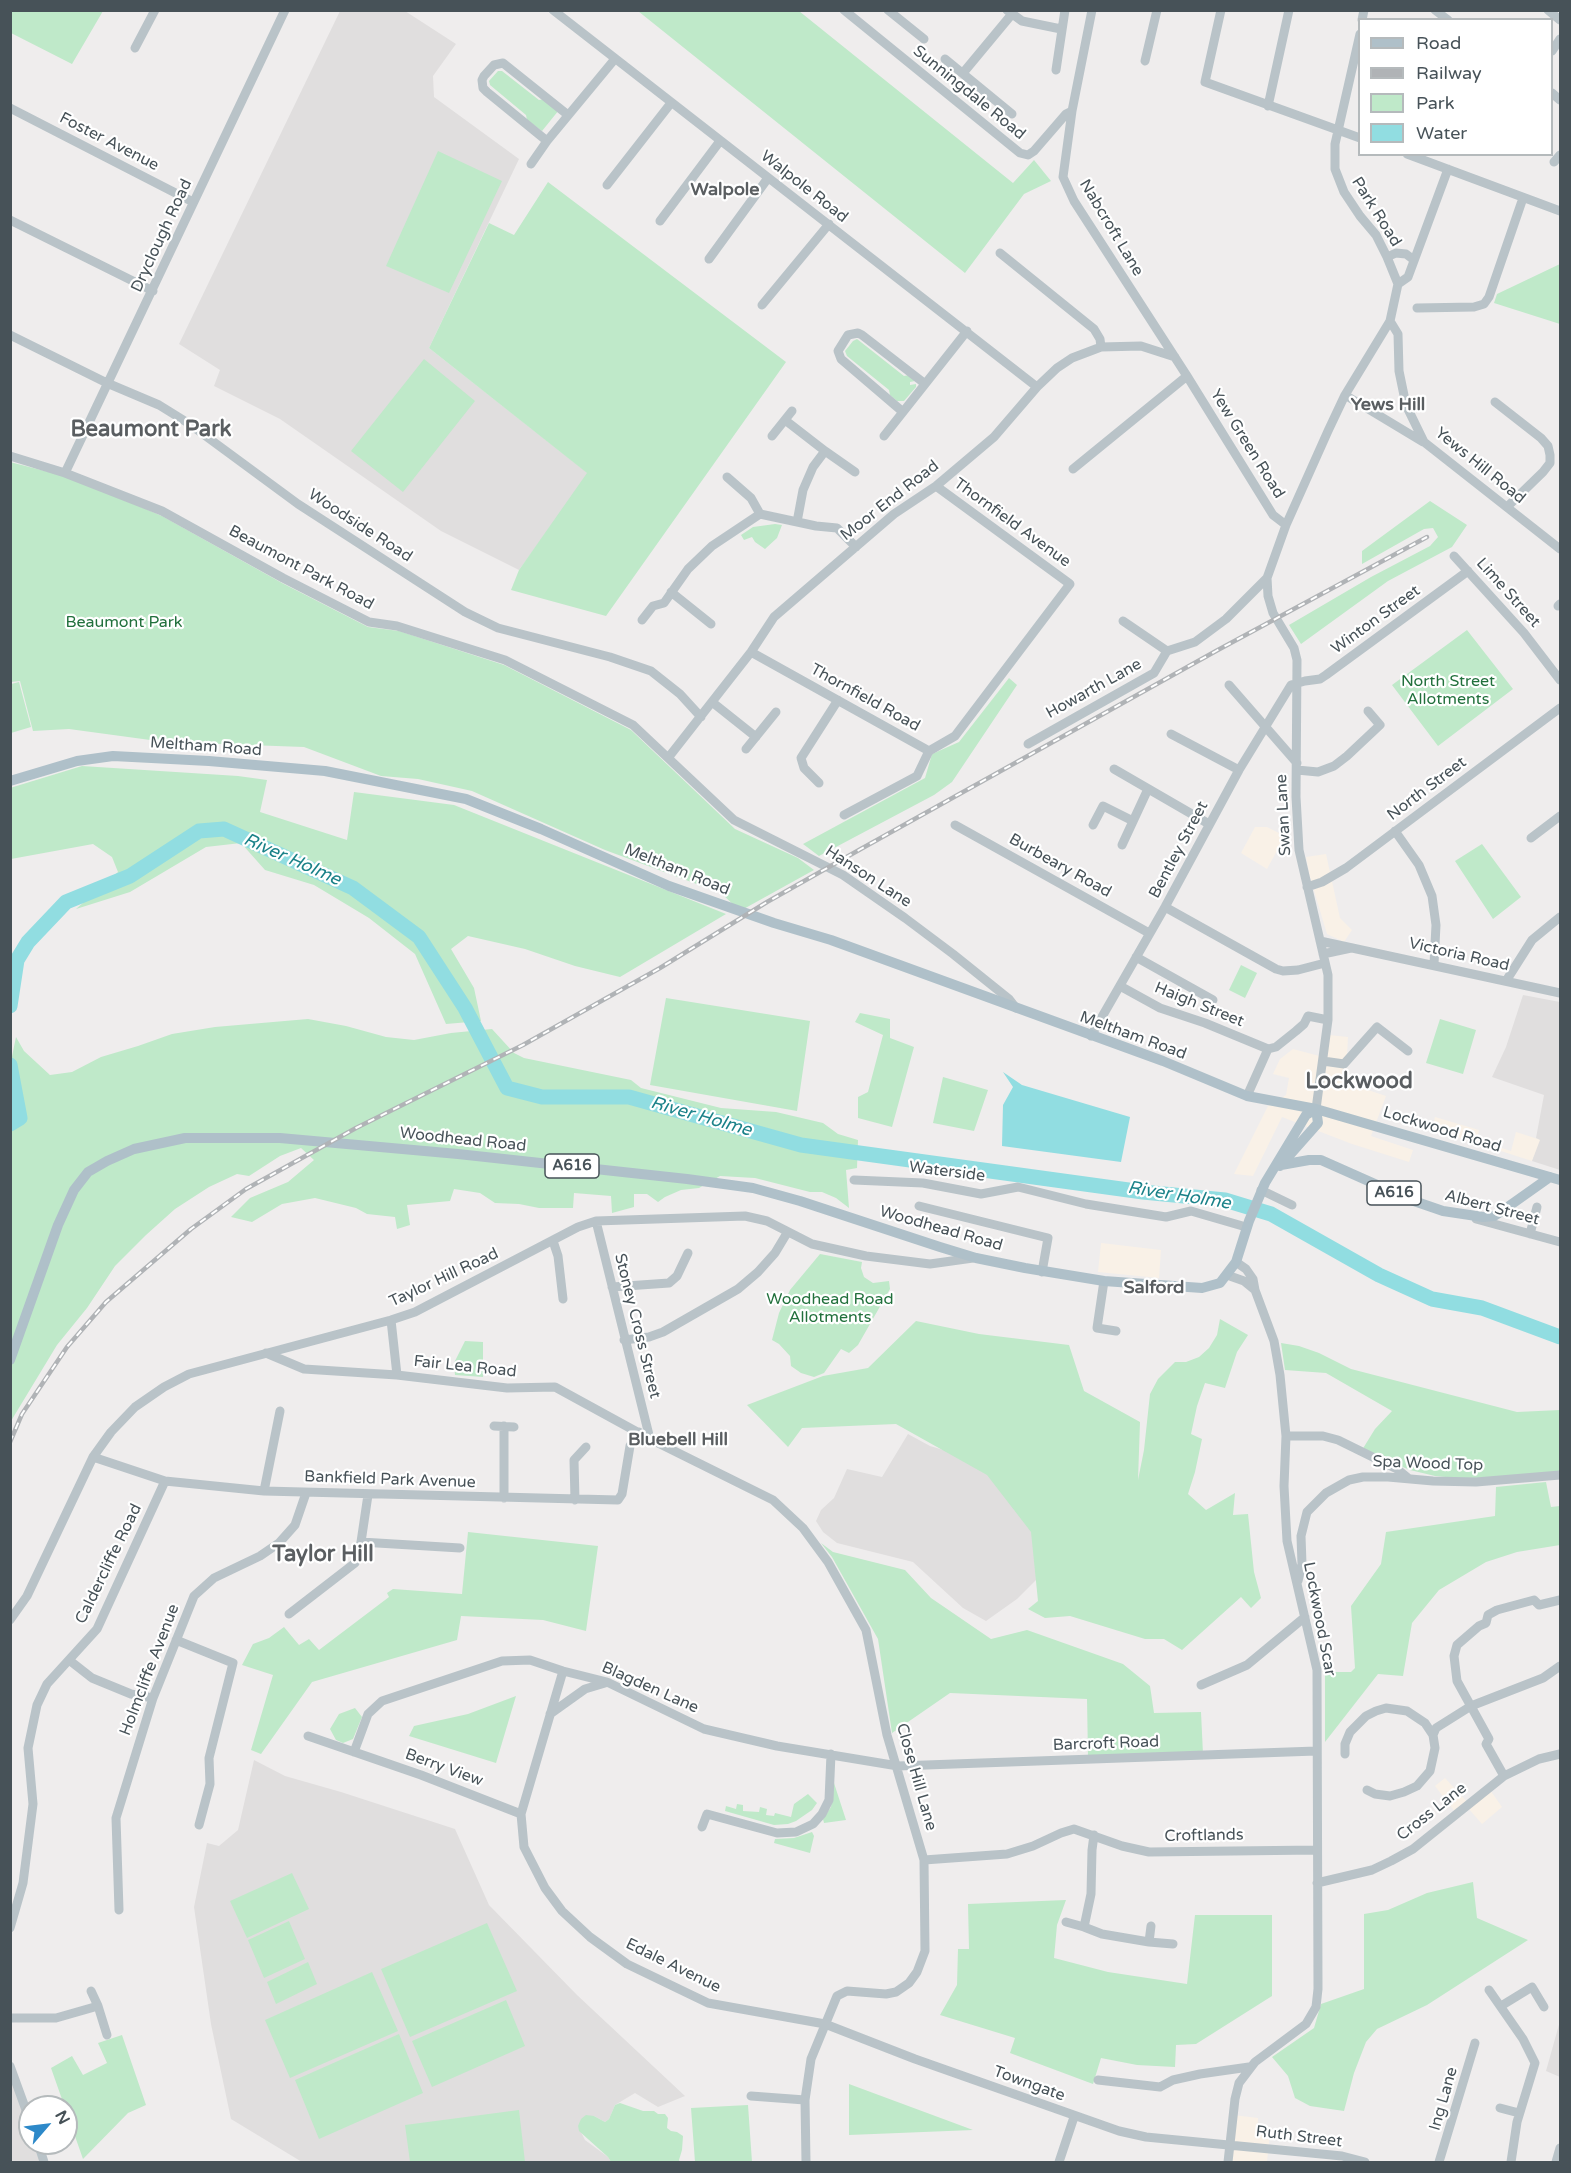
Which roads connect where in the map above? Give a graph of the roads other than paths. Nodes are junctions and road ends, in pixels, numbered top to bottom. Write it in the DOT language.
graph roads {
  1 [pos="155,10"];
  2 [pos="285,10"];
  3 [pos="553,10"];
  4 [pos="844,10"];
  5 [pos="1065,10"];
  6 [pos="1092,10"];
  7 [pos="1158,10"];
  8 [pos="1221,10"];
  9 [pos="1289,10"];
  10 [pos="1548,10"];
  11 [pos="888,11"];
  12 [pos="1009,12"];
  13 [pos="1560,20"];
  14 [pos="1061,29"];
  15 [pos="924,39"];
  16 [pos="1358,39"];
  17 [pos="135,48"];
  18 [pos="945,59"];
  19 [pos="614,60"];
  20 [pos="1145,61"];
  21 [pos="1056,70"];
  22 [pos="963,73"];
  23 [pos="671,103"];
  24 [pos="1268,106"];
  25 [pos="10,108"];
  26 [pos="1072,111"];
  27 [pos="1012,114"];
  28 [pos="568,115"];
  29 [pos="1339,130"];
  30 [pos="1358,138"];
  31 [pos="547,141"];
  32 [pos="720,141"];
  33 [pos="1412,156"];
  34 [pos="531,164"];
  35 [pos="1448,169"];
  36 [pos="768,178"];
  37 [pos="607,185"];
  38 [pos="1524,198"];
  39 [pos="193,202"];
  40 [pos="1560,211"];
  41 [pos="10,220"];
  42 [pos="660,221"];
  43 [pos="829,224"];
  44 [pos="1000,253"];
  45 [pos="1387,257"];
  46 [pos="709,259"];
  47 [pos="1414,260"];
  48 [pos="1398,284"];
  49 [pos="153,291"];
  50 [pos="762,304"];
  51 [pos="1417,308"];
  52 [pos="1390,321"];
  53 [pos="968,331"];
  54 [pos="10,335"];
  55 [pos="1101,347"];
  56 [pos="1175,357"];
  57 [pos="1187,376"];
  58 [pos="107,383"];
  59 [pos="924,383"];
  60 [pos="1037,387"];
  61 [pos="1345,395"];
  62 [pos="1495,402"];
  63 [pos="792,411"];
  64 [pos="903,412"];
  65 [pos="785,420"];
  66 [pos="772,436"];
  67 [pos="884,436"];
  68 [pos="1424,442"];
  69 [pos="825,451"];
  70 [pos="10,456"];
  71 [pos="1073,468"];
  72 [pos="855,472"];
  73 [pos="65,473"];
  74 [pos="727,477"];
  75 [pos="936,486"];
  76 [pos="1507,507"];
  77 [pos="760,514"];
  78 [pos="796,522"];
  79 [pos="1286,525"];
  80 [pos="856,547"];
  81 [pos="1560,549"];
  82 [pos="1454,556"];
  83 [pos="1468,571"];
  84 [pos="1267,578"];
  85 [pos="1070,584"];
  86 [pos="671,592"];
  87 [pos="642,620"];
  88 [pos="1123,621"];
  89 [pos="711,624"];
  90 [pos="1167,651"];
  91 [pos="751,652"];
  92 [pos="1560,680"];
  93 [pos="1298,684"];
  94 [pos="1229,685"];
  95 [pos="838,700"];
  96 [pos="712,702"];
  97 [pos="1560,708"];
  98 [pos="1368,711"];
  99 [pos="776,712"];
  100 [pos="701,717"];
  101 [pos="1266,727"];
  102 [pos="1171,734"];
  103 [pos="756,737"];
  104 [pos="1028,744"];
  105 [pos="746,749"];
  106 [pos="929,751"];
  107 [pos="668,758"];
  108 [pos="1297,767"];
  109 [pos="1114,769"];
  110 [pos="1239,770"];
  111 [pos="10,781"];
  112 [pos="819,783"];
  113 [pos="1148,789"];
  114 [pos="844,815"];
  115 [pos="1560,816"];
  116 [pos="1133,821"];
  117 [pos="1209,824"];
  118 [pos="955,825"];
  119 [pos="1093,825"];
  120 [pos="1395,831"];
  121 [pos="1531,838"];
  122 [pos="1122,845"];
  123 [pos="1307,887"];
  124 [pos="1166,907"];
  125 [pos="1560,916"];
  126 [pos="1149,933"];
  127 [pos="1320,940"];
  128 [pos="1351,948"];
  129 [pos="1136,957"];
  130 [pos="1324,958"];
  131 [pos="1434,964"];
  132 [pos="1506,981"];
  133 [pos="1120,986"];
  134 [pos="1560,993"];
  135 [pos="1213,1000"];
  136 [pos="1018,1010"];
  137 [pos="1328,1020"];
  138 [pos="1091,1036"];
  139 [pos="1268,1050"];
  140 [pos="1408,1051"];
  141 [pos="1323,1060"];
  142 [pos="1247,1096"];
  143 [pos="1316,1109"];
  144 [pos="1281,1165"];
  145 [pos="1271,1171"];
  146 [pos="1555,1178"];
  147 [pos="854,1180"];
  148 [pos="1260,1192"];
  149 [pos="1292,1205"];
  150 [pos="919,1206"];
  151 [pos="1537,1207"];
  152 [pos="1471,1216"];
  153 [pos="596,1221"];
  154 [pos="1248,1224"];
  155 [pos="787,1233"];
  156 [pos="1530,1234"];
  157 [pos="553,1241"];
  158 [pos="1560,1242"];
  159 [pos="688,1253"];
  160 [pos="976,1258"];
  161 [pos="1236,1262"];
  162 [pos="1042,1272"];
  163 [pos="1227,1275"];
  164 [pos="1104,1281"];
  165 [pos="612,1287"];
  166 [pos="1255,1290"];
  167 [pos="563,1299"];
  168 [pos="391,1320"];
  169 [pos="1116,1331"];
  170 [pos="624,1340"];
  171 [pos="266,1353"];
  172 [pos="10,1360"];
  173 [pos="397,1375"];
  174 [pos="280,1411"];
  175 [pos="504,1426"];
  176 [pos="639,1432"];
  177 [pos="1286,1436"];
  178 [pos="650,1439"];
  179 [pos="586,1447"];
  180 [pos="93,1457"];
  181 [pos="1560,1475"];
  182 [pos="1408,1478"];
  183 [pos="165,1481"];
  184 [pos="264,1491"];
  185 [pos="306,1493"];
  186 [pos="368,1495"];
  187 [pos="504,1498"];
  188 [pos="575,1500"];
  189 [pos="361,1542"];
  190 [pos="460,1548"];
  191 [pos="1298,1583"];
  192 [pos="1560,1600"];
  193 [pos="289,1614"];
  194 [pos="1305,1617"];
  195 [pos="10,1620"];
  196 [pos="176,1640"];
  197 [pos="69,1660"];
  198 [pos="1560,1666"];
  199 [pos="563,1671"];
  200 [pos="607,1682"];
  201 [pos="1201,1685"];
  202 [pos="153,1698"];
  203 [pos="1471,1706"];
  204 [pos="550,1714"];
  205 [pos="1433,1735"];
  206 [pos="308,1736"];
  207 [pos="1316,1751"];
  208 [pos="354,1752"];
  209 [pos="831,1754"];
  210 [pos="1345,1754"];
  211 [pos="1560,1754"];
  212 [pos="898,1766"];
  213 [pos="1504,1776"];
  214 [pos="1367,1790"];
  215 [pos="521,1815"];
  216 [pos="199,1824"];
  217 [pos="702,1827"];
  218 [pos="1094,1835"];
  219 [pos="1317,1850"];
  220 [pos="924,1860"];
  221 [pos="1317,1883"];
  222 [pos="119,1910"];
  223 [pos="1066,1922"];
  224 [pos="1151,1926"];
  225 [pos="10,1928"];
  226 [pos="1084,1928"];
  227 [pos="1149,1942"];
  228 [pos="1173,1944"];
  229 [pos="1489,1990"];
  230 [pos="92,1991"];
  231 [pos="98,2006"];
  232 [pos="1501,2006"];
  233 [pos="1544,2007"];
  234 [pos="10,2018"];
  235 [pos="825,2024"];
  236 [pos="107,2035"];
  237 [pos="1475,2043"];
  238 [pos="10,2066"];
  239 [pos="1249,2067"];
  240 [pos="1098,2080"];
  241 [pos="21,2095"];
  242 [pos="751,2096"];
  243 [pos="805,2100"];
  244 [pos="1500,2108"];
  245 [pos="1519,2113"];
  246 [pos="1074,2117"];
  247 [pos="1230,2145"];
  248 [pos="1560,2148"];
  249 [pos="1302,2152"];
  250 [pos="1342,2159"];
  251 [pos="806,2163"];
  252 [pos="1059,2163"];
  253 [pos="1228,2163"];
  254 [pos="1300,2163"];
  255 [pos="1365,2163"];
  256 [pos="1439,2163"];
  257 [pos="1511,2163"];
  258 [pos="1556,2163"];
  1 -- 17 [label="street"];
  2 -- 39 [label="street, Dryclough Road"];
  3 -- 19 [label="street, Walpole Road"];
  4 -- 26 [label="street, Sunningdale Road"];
  5 -- 14 [label="street"];
  6 -- 26 [label="street, Nabcroft Lane"];
  7 -- 20 [label="street"];
  8 -- 24 [label="street"];
  9 -- 24 [label="street"];
  10 -- 13 [label="street"];
  11 -- 15 [label="street"];
  12 -- 14 [label="street"];
  12 -- 22 [label="street"];
  14 -- 21 [label="street"];
  16 -- 29 [label="street, Park Road"];
  18 -- 22 [label="street"];
  19 -- 23 [label="street, Walpole Road"];
  19 -- 28 [label="street"];
  22 -- 27 [label="street"];
  23 -- 32 [label="street, Walpole Road"];
  23 -- 37 [label="street"];
  24 -- 29 [label="street"];
  25 -- 39 [label="street, Foster Avenue"];
  26 -- 56 [label="street, Nabcroft Lane"];
  28 -- 31 [label="street"];
  28 -- 31 [label="street"];
  29 -- 30 [label="street"];
  29 -- 45 [label="street, Park Road"];
  31 -- 34 [label="street"];
  32 -- 36 [label="street, Walpole Road"];
  32 -- 42 [label="street"];
  33 -- 35 [label="street"];
  35 -- 38 [label="street"];
  35 -- 47 [label="street"];
  36 -- 43 [label="street, Walpole Road"];
  36 -- 46 [label="street"];
  38 -- 40 [label="street"];
  38 -- 51 [label="street"];
  39 -- 49 [label="street, Dryclough Road"];
  41 -- 49 [label="street"];
  43 -- 50 [label="street"];
  43 -- 53 [label="street, Walpole Road"];
  44 -- 55 [label="street"];
  45 -- 47 [label="street"];
  45 -- 48 [label="street, Park Road"];
  47 -- 48 [label="street"];
  48 -- 52 [label="street"];
  49 -- 58 [label="street, Dryclough Road"];
  52 -- 61 [label="street"];
  52 -- 68 [label="street, Yews Hill Road"];
  53 -- 59 [label="street"];
  53 -- 60 [label="street, Walpole Road"];
  54 -- 58 [label="street, Woodside Road"];
  55 -- 56 [label="street, Moor End Road"];
  55 -- 60 [label="street, Moor End Road"];
  56 -- 57 [label="street, Nabcroft Lane"];
  57 -- 71 [label="street"];
  57 -- 79 [label="street, Yew Green Road"];
  58 -- 73 [label="street, Dryclough Road"];
  58 -- 100 [label="street, Woodside Road"];
  59 -- 64 [label="street"];
  59 -- 64 [label="street"];
  60 -- 75 [label="street, Moor End Road"];
  61 -- 68 [label="street"];
  61 -- 79 [label="street"];
  62 -- 76 [label="street"];
  63 -- 65 [label="street"];
  64 -- 67 [label="street"];
  65 -- 66 [label="street"];
  65 -- 69 [label="street"];
  68 -- 76 [label="street, Yews Hill Road"];
  69 -- 72 [label="street"];
  69 -- 78 [label="street"];
  70 -- 73 [label="street, Beaumont Park Road"];
  73 -- 107 [label="street, Beaumont Park Road"];
  74 -- 77 [label="street"];
  75 -- 80 [label="street, Moor End Road"];
  75 -- 85 [label="street, Thornfield Avenue"];
  76 -- 81 [label="street, Yews Hill Road"];
  77 -- 78 [label="street"];
  77 -- 86 [label="street"];
  78 -- 80 [label="street"];
  79 -- 84 [label="street, Swan Lane"];
  80 -- 91 [label="street, Moor End Road"];
  82 -- 83 [label="street, Lime Street"];
  83 -- 92 [label="street, Lime Street"];
  83 -- 93 [label="street, Winton Street"];
  84 -- 90 [label="street"];
  84 -- 93 [label="street, Swan Lane"];
  85 -- 106 [label="street, Thornfield Road"];
  86 -- 87 [label="street"];
  86 -- 89 [label="street"];
  88 -- 90 [label="street, Howarth Lane"];
  90 -- 104 [label="street, Howarth Lane"];
  91 -- 95 [label="street, Thornfield Road"];
  91 -- 96 [label="street, Moor End Road"];
  93 -- 101 [label="street, Bentley Street"];
  93 -- 108 [label="street, Swan Lane"];
  94 -- 101 [label="street"];
  95 -- 106 [label="street, Thornfield Road"];
  95 -- 112 [label="street"];
  96 -- 100 [label="street, Moor End Road"];
  96 -- 103 [label="street"];
  97 -- 120 [label="street, North Street"];
  98 -- 108 [label="street"];
  99 -- 103 [label="street"];
  100 -- 107 [label="street, Moor End Road"];
  101 -- 108 [label="street"];
  101 -- 110 [label="street, Bentley Street"];
  102 -- 110 [label="street"];
  103 -- 105 [label="street"];
  106 -- 114 [label="street"];
  107 -- 136 [label="street, Hanson Lane"];
  108 -- 123 [label="street, Swan Lane"];
  109 -- 113 [label="street"];
  110 -- 117 [label="street, Bentley Street"];
  111 -- 136 [label="main road, Meltham Road"];
  113 -- 116 [label="street"];
  113 -- 117 [label="street"];
  115 -- 121 [label="street"];
  116 -- 119 [label="street"];
  116 -- 122 [label="street"];
  117 -- 124 [label="street, Bentley Street"];
  118 -- 126 [label="street, Burbeary Road"];
  120 -- 123 [label="street, North Street"];
  120 -- 131 [label="street"];
  123 -- 127 [label="street, Swan Lane"];
  124 -- 126 [label="street, Bentley Street"];
  124 -- 130 [label="street, Victoria Road"];
  125 -- 132 [label="street"];
  126 -- 129 [label="street, Bentley Street"];
  127 -- 128 [label="street, Victoria Road"];
  127 -- 130 [label="street, Swan Lane"];
  128 -- 130 [label="street, Victoria Road"];
  128 -- 131 [label="street, Victoria Road"];
  129 -- 133 [label="street, Bentley Street"];
  129 -- 135 [label="street"];
  130 -- 137 [label="street, Swan Lane"];
  131 -- 132 [label="street, Victoria Road"];
  132 -- 134 [label="street, Victoria Road"];
  133 -- 138 [label="street, Bentley Street"];
  133 -- 139 [label="street, Haigh Street"];
  136 -- 138 [label="main road, Meltham Road"];
  137 -- 139 [label="street"];
  137 -- 141 [label="street, Swan Lane"];
  138 -- 142 [label="main road, Meltham Road"];
  139 -- 142 [label="street"];
  140 -- 141 [label="street"];
  141 -- 143 [label="street, Swan Lane"];
  142 -- 143 [label="main road, Meltham Road"];
  143 -- 144 [label="main road, A616"];
  143 -- 145 [label="main road, A616"];
  143 -- 146 [label="main road, Lockwood Road / A616"];
  144 -- 145 [label="main road, A616"];
  144 -- 152 [label="main road, Albert Street / A616"];
  145 -- 148 [label="main road, A616"];
  146 -- 152 [label="main road, A616"];
  147 -- 154 [label="street, Waterside"];
  148 -- 149 [label="street"];
  148 -- 154 [label="main road, A616"];
  150 -- 162 [label="street"];
  151 -- 156 [label="street"];
  152 -- 156 [label="street, Albert Street"];
  153 -- 155 [label="street, Taylor Hill Road"];
  153 -- 157 [label="street, Taylor Hill Road"];
  153 -- 165 [label="street, Stoney Cross Street"];
  154 -- 161 [label="main road, A616"];
  155 -- 160 [label="street, Taylor Hill Road"];
  155 -- 170 [label="street"];
  156 -- 158 [label="street, Albert Street"];
  157 -- 167 [label="street"];
  157 -- 168 [label="street, Taylor Hill Road"];
  159 -- 165 [label="street"];
  160 -- 162 [label="main road, Woodhead Road / A616"];
  160 -- 172 [label="main road, Woodhead Road / A616"];
  161 -- 163 [label="main road, A616"];
  161 -- 166 [label="street, Lockwood Scar"];
  162 -- 164 [label="main road, Woodhead Road / A616"];
  163 -- 164 [label="main road, Woodhead Road / A616"];
  163 -- 166 [label="street"];
  164 -- 169 [label="street"];
  165 -- 170 [label="street, Stoney Cross Street"];
  166 -- 177 [label="street, Lockwood Scar"];
  168 -- 171 [label="street, Taylor Hill Road"];
  168 -- 173 [label="street"];
  170 -- 178 [label="street, Stoney Cross Street"];
  171 -- 173 [label="street, Fair Lea Road"];
  171 -- 180 [label="street, Taylor Hill Road"];
  173 -- 176 [label="street, Fair Lea Road"];
  174 -- 184 [label="street"];
  175 -- 187 [label="street"];
  176 -- 178 [label="street, Fair Lea Road"];
  176 -- 188 [label="street, Bankfield Park Avenue"];
  177 -- 182 [label="street"];
  177 -- 191 [label="street, Lockwood Scar"];
  178 -- 212 [label="street, Close Hill Lane"];
  179 -- 188 [label="street"];
  180 -- 183 [label="street, Bankfield Park Avenue"];
  180 -- 195 [label="street, Taylor Hill Road"];
  181 -- 182 [label="street, Spa Wood Top"];
  182 -- 191 [label="street, Spa Wood Top"];
  183 -- 184 [label="street, Bankfield Park Avenue"];
  183 -- 197 [label="street, Caldercliffe Road"];
  184 -- 185 [label="street, Bankfield Park Avenue"];
  185 -- 186 [label="street, Bankfield Park Avenue"];
  185 -- 196 [label="street, Holmcliffe Avenue"];
  186 -- 187 [label="street, Bankfield Park Avenue"];
  186 -- 189 [label="street"];
  187 -- 188 [label="street, Bankfield Park Avenue"];
  189 -- 190 [label="street"];
  189 -- 193 [label="street"];
  191 -- 194 [label="street, Lockwood Scar"];
  192 -- 203 [label="street"];
  194 -- 201 [label="street"];
  194 -- 207 [label="street, Lockwood Scar"];
  196 -- 202 [label="street, Holmcliffe Avenue"];
  196 -- 216 [label="street"];
  197 -- 202 [label="street"];
  197 -- 225 [label="street, Caldercliffe Road"];
  198 -- 203 [label="street"];
  199 -- 200 [label="street, Blagden Lane"];
  199 -- 204 [label="street, Edale Avenue"];
  199 -- 208 [label="street, Blagden Lane"];
  200 -- 204 [label="street"];
  200 -- 209 [label="street, Blagden Lane"];
  202 -- 222 [label="street, Holmcliffe Avenue"];
  203 -- 205 [label="street"];
  203 -- 213 [label="street"];
  204 -- 215 [label="street, Edale Avenue"];
  205 -- 210 [label="street"];
  205 -- 214 [label="street"];
  206 -- 208 [label="street, Berry View"];
  207 -- 212 [label="street, Barcroft Road"];
  207 -- 219 [label="street, Lockwood Scar"];
  208 -- 215 [label="street, Berry View"];
  209 -- 212 [label="street, Blagden Lane"];
  209 -- 217 [label="street"];
  211 -- 213 [label="street, Cross Lane"];
  212 -- 220 [label="street, Close Hill Lane"];
  213 -- 221 [label="street, Cross Lane"];
  215 -- 235 [label="street, Edale Avenue"];
  218 -- 219 [label="street, Croftlands"];
  218 -- 220 [label="street, Croftlands"];
  218 -- 226 [label="street"];
  219 -- 221 [label="street, Lockwood Scar"];
  220 -- 235 [label="street, Close Hill Lane"];
  221 -- 239 [label="street, Lockwood Scar"];
  223 -- 226 [label="street"];
  224 -- 227 [label="street"];
  226 -- 227 [label="street"];
  227 -- 228 [label="street"];
  229 -- 232 [label="street"];
  230 -- 231 [label="street"];
  231 -- 234 [label="street"];
  231 -- 236 [label="street"];
  232 -- 233 [label="street"];
  232 -- 245 [label="street"];
  235 -- 243 [label="street"];
  235 -- 246 [label="street, Towngate"];
  237 -- 256 [label="street, Ing Lane"];
  238 -- 241 [label="street"];
  239 -- 240 [label="street, Lockwood Scar"];
  239 -- 247 [label="street, Lockwood Scar"];
  242 -- 243 [label="street"];
  243 -- 251 [label="street"];
  244 -- 245 [label="street"];
  245 -- 257 [label="street"];
  246 -- 247 [label="street, Towngate"];
  246 -- 252 [label="street"];
  247 -- 249 [label="street, Ruth Street"];
  247 -- 253 [label="street, Lockwood Scar"];
  248 -- 258 [label="street"];
  249 -- 250 [label="street, Ruth Street"];
  249 -- 254 [label="street"];
  250 -- 255 [label="street, Ruth Street"];
}
